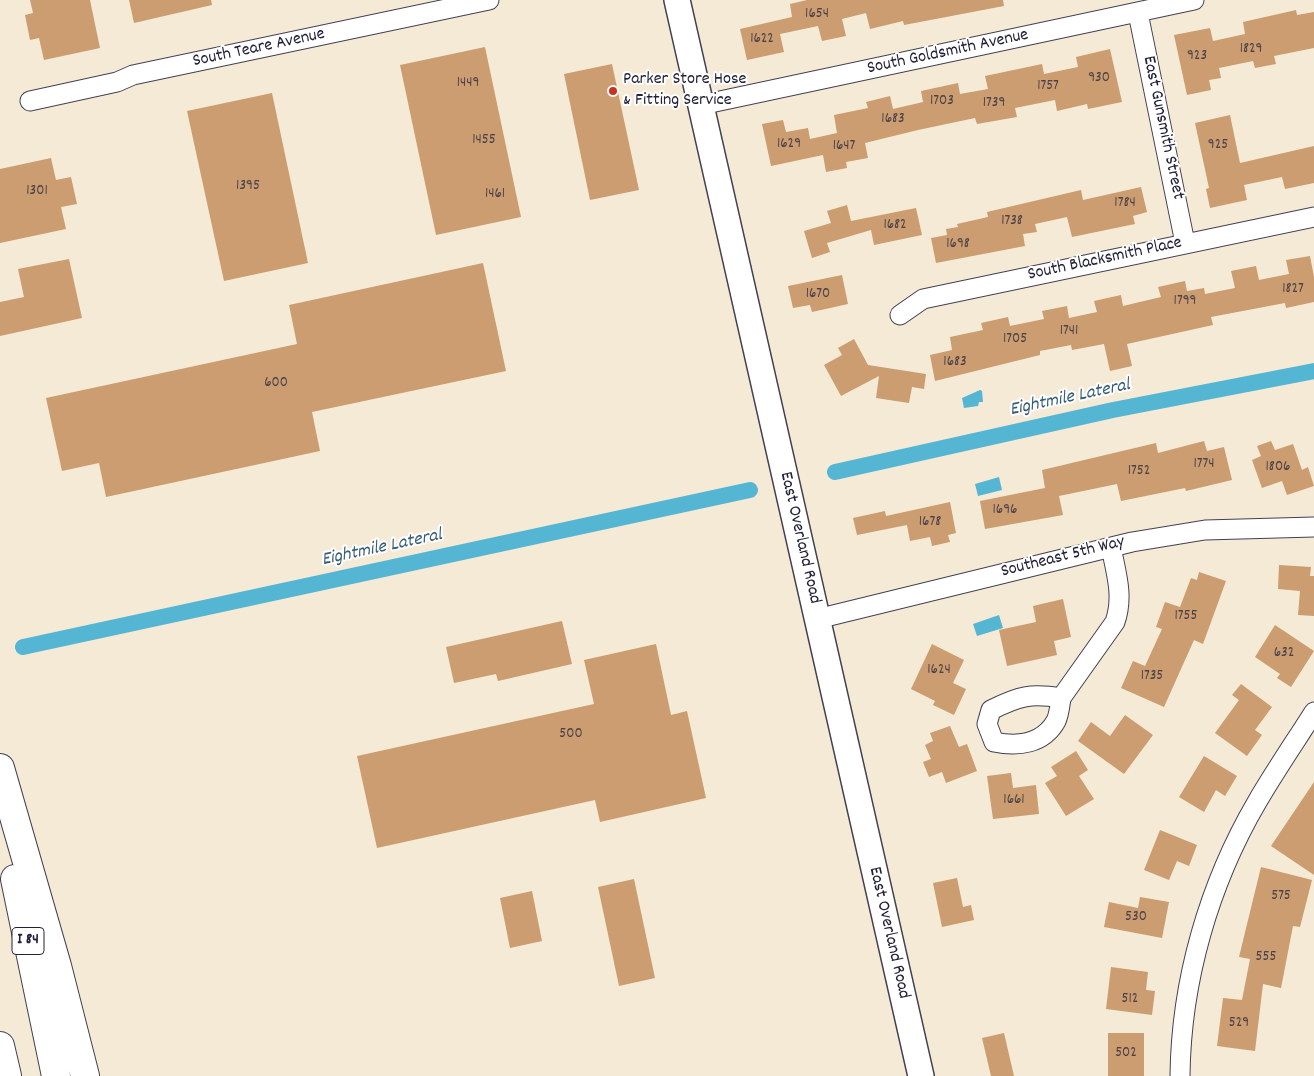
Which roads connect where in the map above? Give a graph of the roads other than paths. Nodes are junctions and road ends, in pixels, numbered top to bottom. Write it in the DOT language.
graph roads {
  1 [pos="489,0"];
  2 [pos="677,0"];
  3 [pos="1194,0"];
  4 [pos="1138,13"];
  5 [pos="30,101"];
  6 [pos="701,105"];
  7 [pos="1314,216"];
  8 [pos="1186,243"];
  9 [pos="900,315"];
  10 [pos="1314,527"];
  11 [pos="1111,546"];
  12 [pos="817,619"];
  13 [pos="1061,698"];
  14 [pos="1314,712"];
  15 [pos="0,768"];
  16 [pos="0,805"];
  17 [pos="0,1046"];
  18 [pos="7,1076"];
  19 [pos="56,1076"];
  20 [pos="85,1076"];
  21 [pos="921,1076"];
  22 [pos="1180,1076"];
  1 -- 5 [label="street, South Teare Avenue"];
  2 -- 6 [label="main road, East Overland Road"];
  3 -- 4 [label="street, South Goldsmith Avenue"];
  4 -- 6 [label="street, South Goldsmith Avenue"];
  4 -- 8 [label="street, East Gunsmith Street"];
  6 -- 12 [label="main road, East Overland Road"];
  7 -- 8 [label="street, South Blacksmith Place"];
  8 -- 9 [label="street, South Blacksmith Place"];
  10 -- 11 [label="street, Southeast 5th Way"];
  11 -- 12 [label="street, Southeast 5th Way"];
  11 -- 13 [label="street"];
  12 -- 21 [label="main road, East Overland Road"];
  14 -- 22 [label="street"];
  15 -- 20 [label="highway"];
  16 -- 19 [label="highway, I 84"];
  17 -- 18 [label="highway"];
}
